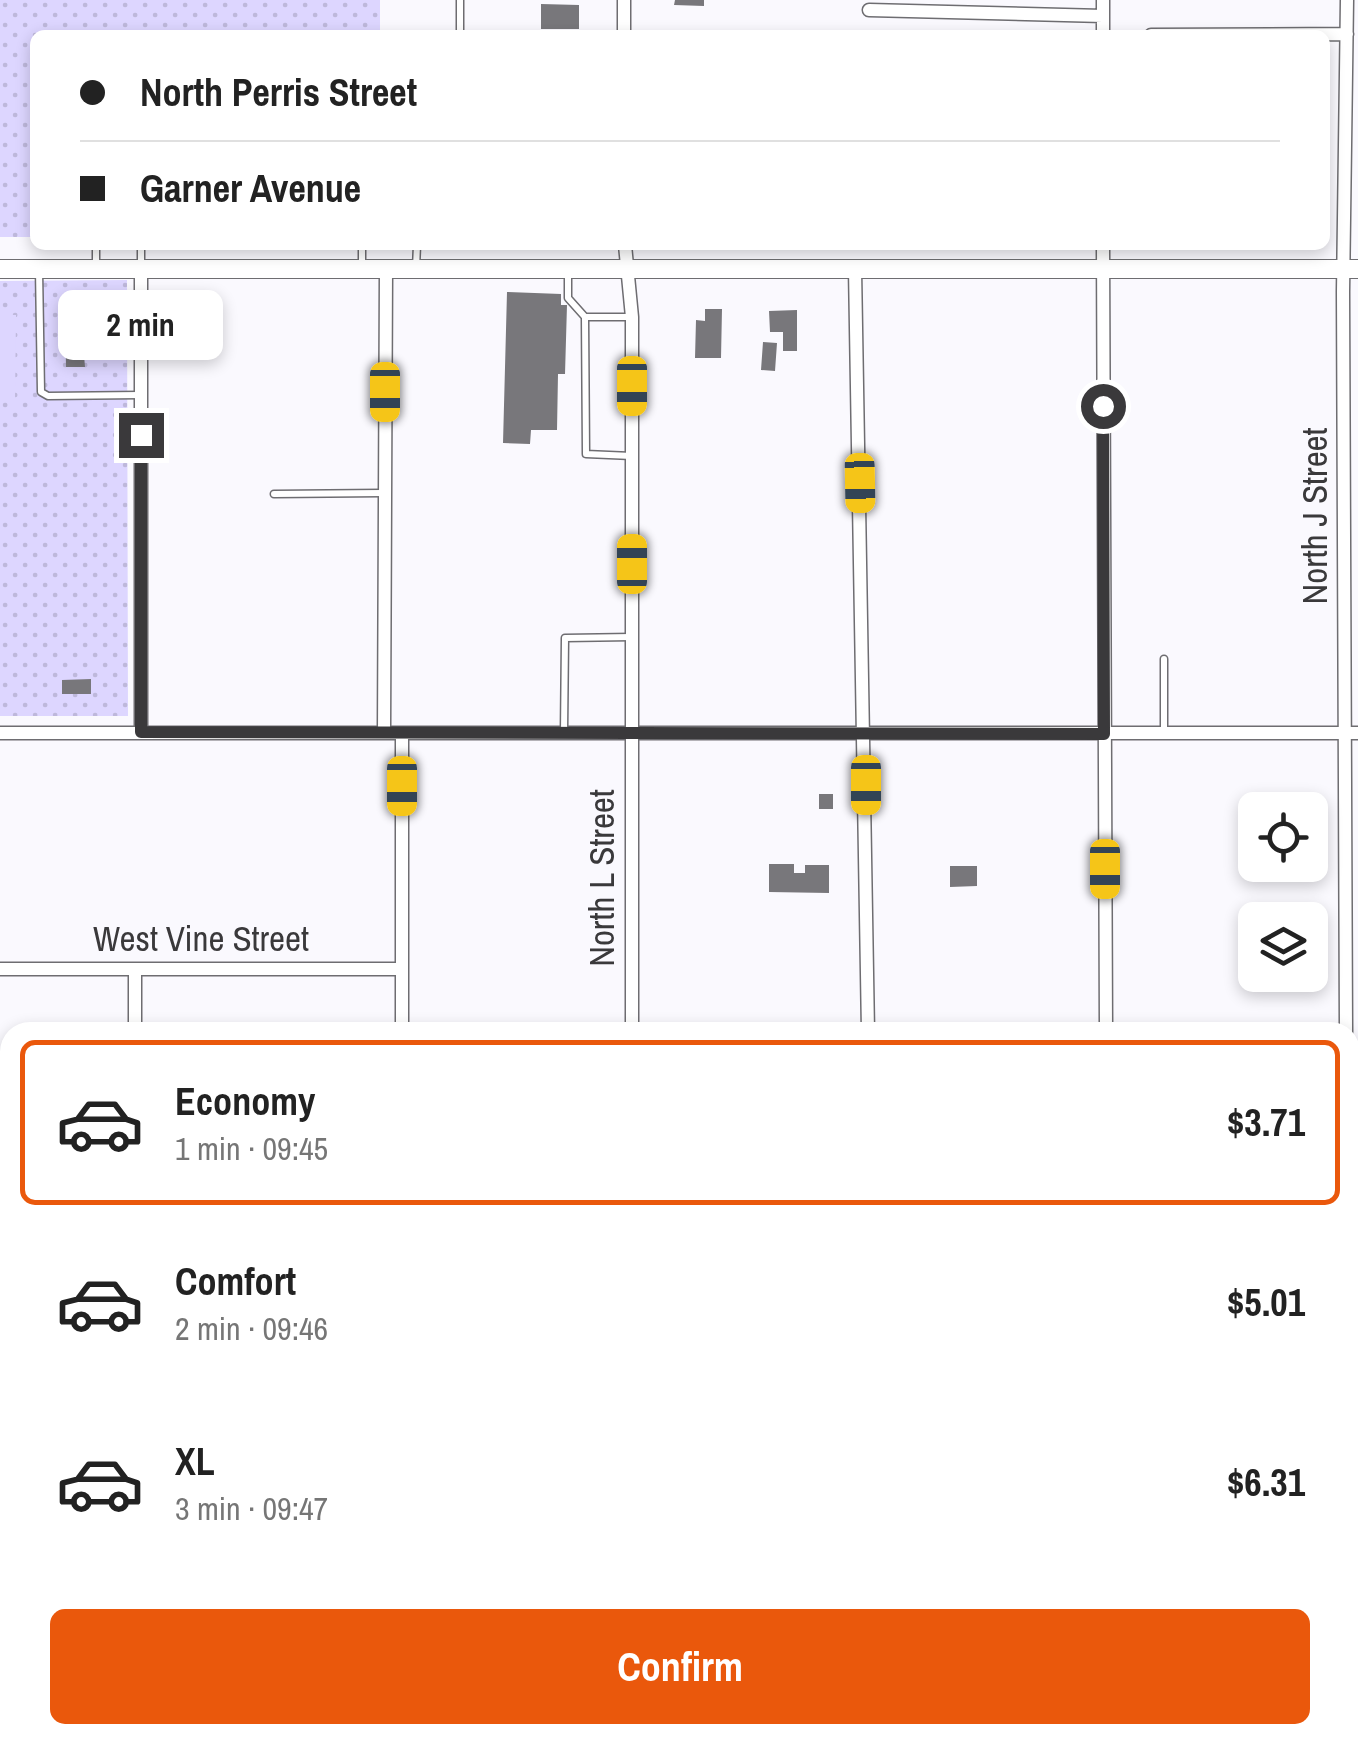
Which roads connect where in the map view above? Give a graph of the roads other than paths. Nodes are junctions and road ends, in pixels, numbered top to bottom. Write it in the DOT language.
graph roads {
  1 [pos="460,0"];
  2 [pos="624,0"];
  3 [pos="1103,0"];
  4 [pos="1348,0"];
  5 [pos="869,10"];
  6 [pos="1103,16"];
  7 [pos="460,30"];
  8 [pos="624,30"];
  9 [pos="1103,30"];
  10 [pos="1330,34"];
  11 [pos="1348,34"];
  12 [pos="1353,139"];
  13 [pos="96,250"];
  14 [pos="140,250"];
  15 [pos="362,250"];
  16 [pos="417,250"];
  17 [pos="625,250"];
  18 [pos="1103,250"];
  19 [pos="0,269"];
  20 [pos="39,269"];
  21 [pos="96,269"];
  22 [pos="141,269"];
  23 [pos="362,269"];
  24 [pos="386,269"];
  25 [pos="416,269"];
  26 [pos="568,269"];
  27 [pos="625,269"];
  28 [pos="855,269"];
  29 [pos="1103,269"];
  30 [pos="1351,269"];
  31 [pos="585,317"];
  32 [pos="632,317"];
  33 [pos="141,395"];
  34 [pos="632,456"];
  35 [pos="385,493"];
  36 [pos="274,494"];
  37 [pos="1352,619"];
  38 [pos="632,636"];
  39 [pos="1164,659"];
  40 [pos="141,732"];
  41 [pos="384,732"];
  42 [pos="402,732"];
  43 [pos="0,733"];
  44 [pos="1351,733"];
  45 [pos="564,734"];
  46 [pos="632,734"];
  47 [pos="866,734"];
  48 [pos="1104,734"];
  49 [pos="1164,734"];
  50 [pos="0,969"];
  51 [pos="136,969"];
  52 [pos="402,969"];
  53 [pos="135,1022"];
  54 [pos="402,1022"];
  55 [pos="632,1022"];
  56 [pos="868,1022"];
  57 [pos="1106,1022"];
  58 [pos="1346,1022"];
  1 -- 7 [label="lane"];
  2 -- 8 [label="street"];
  3 -- 6 [label="street"];
  4 -- 11 [label="street, North J Street"];
  5 -- 6 [label="street"];
  6 -- 9 [label="street"];
  10 -- 11 [label="street"];
  11 -- 12 [label="street, North J Street"];
  12 -- 30 [label="street, North J Street"];
  13 -- 21 [label="lane"];
  14 -- 22 [label="lane"];
  15 -- 23 [label="lane"];
  16 -- 25 [label="lane"];
  17 -- 27 [label="street, North L Street"];
  18 -- 29 [label="street"];
  19 -- 20 [label="street"];
  20 -- 21 [label="street"];
  20 -- 33 [label="lane"];
  21 -- 22 [label="street"];
  22 -- 23 [label="street"];
  22 -- 33 [label="street"];
  23 -- 24 [label="street"];
  24 -- 25 [label="street"];
  24 -- 35 [label="street"];
  25 -- 26 [label="street"];
  26 -- 27 [label="street"];
  26 -- 31 [label="lane"];
  27 -- 28 [label="street"];
  27 -- 32 [label="street, North L Street"];
  28 -- 29 [label="street"];
  28 -- 47 [label="street"];
  29 -- 30 [label="street"];
  29 -- 48 [label="street"];
  30 -- 37 [label="street, North J Street"];
  31 -- 32 [label="lane"];
  31 -- 34 [label="lane"];
  32 -- 34 [label="street, North L Street"];
  33 -- 40 [label="street"];
  34 -- 38 [label="street, North L Street"];
  35 -- 36 [label="lane"];
  35 -- 41 [label="street"];
  37 -- 44 [label="street, North J Street"];
  38 -- 45 [label="lane"];
  38 -- 46 [label="street, North L Street"];
  39 -- 49 [label="lane"];
  40 -- 41 [label="street"];
  40 -- 43 [label="street"];
  41 -- 42 [label="street"];
  42 -- 45 [label="street"];
  42 -- 52 [label="street"];
  44 -- 49 [label="street"];
  44 -- 58 [label="street, North J Street"];
  45 -- 46 [label="street"];
  46 -- 47 [label="street"];
  46 -- 55 [label="street, North L Street"];
  47 -- 48 [label="street"];
  47 -- 56 [label="street"];
  48 -- 49 [label="street"];
  48 -- 57 [label="street"];
  50 -- 51 [label="street, West Vine Street"];
  51 -- 52 [label="street, West Vine Street"];
  51 -- 53 [label="street"];
  52 -- 54 [label="street"];
}
